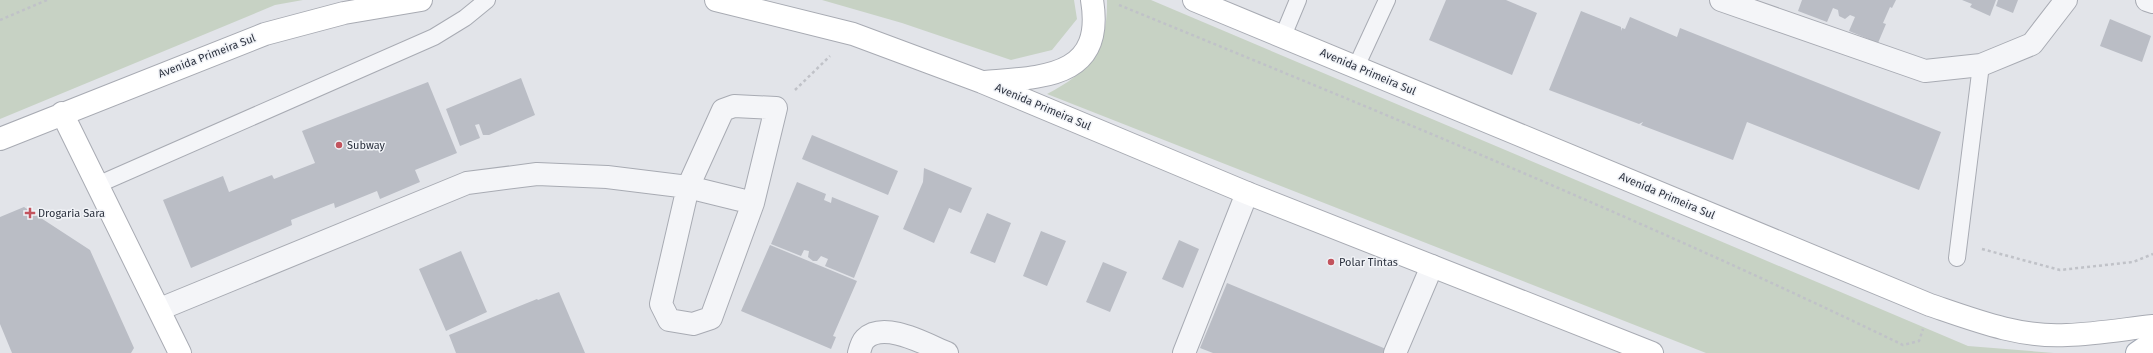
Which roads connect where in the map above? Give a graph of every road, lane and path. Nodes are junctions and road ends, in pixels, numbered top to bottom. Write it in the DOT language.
graph roads {
  1 [pos="47,0"];
  2 [pos="421,0"];
  3 [pos="487,0"];
  4 [pos="716,0"];
  5 [pos="1092,0"];
  6 [pos="1194,0"];
  7 [pos="1298,0"];
  8 [pos="1387,0"];
  9 [pos="1721,0"];
  10 [pos="2066,0"];
  11 [pos="2147,0"];
  12 [pos="2153,2"];
  13 [pos="0,20"];
  14 [pos="853,34"];
  15 [pos="1283,36"];
  16 [pos="1981,65"];
  17 [pos="1356,67"];
  18 [pos="982,82"];
  19 [pos="776,108"];
  20 [pos="62,113"];
  21 [pos="0,139"];
  22 [pos="98,185"];
  23 [pos="688,187"];
  24 [pos="1247,193"];
  25 [pos="752,203"];
  26 [pos="1957,258"];
  27 [pos="1432,266"];
  28 [pos="160,309"];
  29 [pos="2153,326"];
  30 [pos="2153,342"];
  31 [pos="180,353"];
  32 [pos="859,353"];
  33 [pos="947,353"];
  34 [pos="1184,353"];
  35 [pos="1395,353"];
  36 [pos="1652,353"];
  37 [pos="2137,353"];
  1 -- 13 [label="path"];
  2 -- 20 [label="main road, Avenida Primeira Sul"];
  3 -- 22 [label="lane"];
  4 -- 14 [label="main road, Avenida Primeira Sul"];
  5 -- 18 [label="main road"];
  6 -- 15 [label="main road, Avenida Primeira Sul"];
  7 -- 15 [label="lane"];
  8 -- 17 [label="lane"];
  9 -- 16 [label="street"];
  10 -- 16 [label="street"];
  11 -- 12 [label="street"];
  14 -- 18 [label="main road, Avenida Primeira Sul"];
  14 -- 19 [label="path"];
  15 -- 17 [label="main road, Avenida Primeira Sul"];
  16 -- 26 [label="lane"];
  17 -- 29 [label="main road, Avenida Primeira Sul"];
  18 -- 24 [label="main road, Avenida Primeira Sul"];
  19 -- 23 [label="street"];
  19 -- 25 [label="street"];
  20 -- 21 [label="main road, Avenida Primeira Sul"];
  20 -- 22 [label="main road"];
  22 -- 28 [label="main road"];
  23 -- 25 [label="street"];
  23 -- 25 [label="street"];
  23 -- 28 [label="street"];
  24 -- 27 [label="main road, Avenida Primeira Sul"];
  24 -- 34 [label="street"];
  27 -- 35 [label="street"];
  27 -- 36 [label="main road, Avenida Primeira Sul"];
  28 -- 31 [label="main road"];
  30 -- 37 [label="main road"];
  32 -- 33 [label="street"];
}
